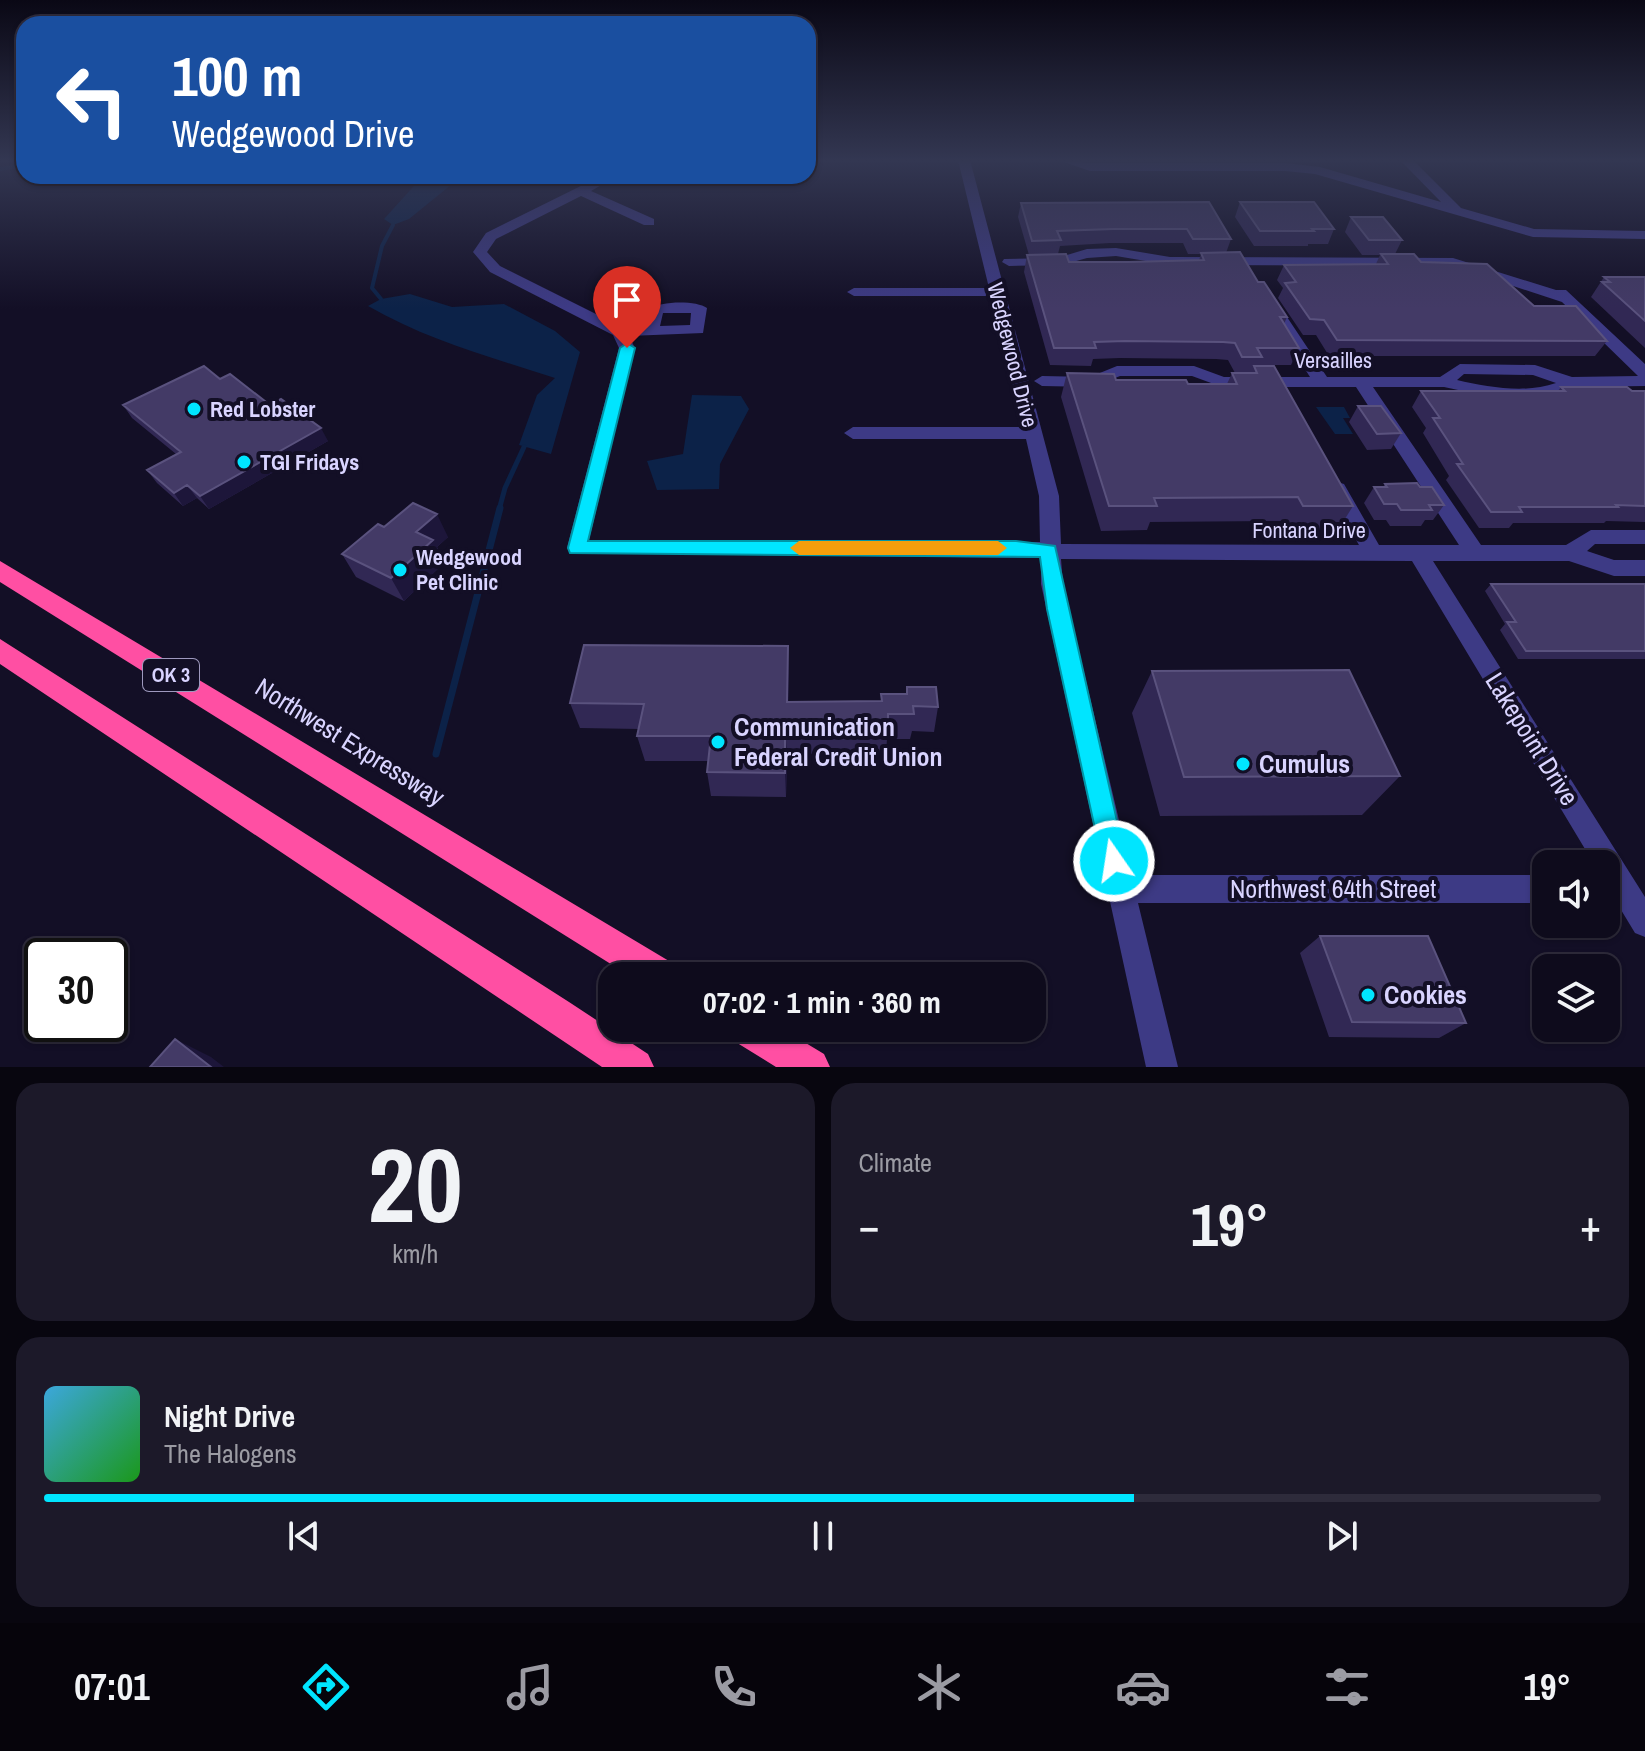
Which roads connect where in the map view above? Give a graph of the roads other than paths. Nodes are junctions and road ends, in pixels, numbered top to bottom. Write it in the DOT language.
graph roads {
  1 [pos="543,210"];
  2 [pos="622,210"];
  3 [pos="976,210"];
  4 [pos="1450,210"];
  5 [pos="1455,210"];
  6 [pos="1457,212"];
  7 [pos="649,222"];
  8 [pos="1645,235"];
  9 [pos="1244,261"];
  10 [pos="1009,262"];
  11 [pos="1552,283"];
  12 [pos="854,292"];
  13 [pos="997,292"];
  14 [pos="1568,299"];
  15 [pos="651,330"];
  16 [pos="619,332"];
  17 [pos="1645,373"];
  18 [pos="1042,381"];
  19 [pos="1645,381"];
  20 [pos="1093,382"];
  21 [pos="1222,382"];
  22 [pos="1275,382"];
  23 [pos="1322,382"];
  24 [pos="1361,382"];
  25 [pos="1115,389"];
  26 [pos="1203,392"];
  27 [pos="1289,405"];
  28 [pos="853,433"];
  29 [pos="1033,433"];
  30 [pos="1328,473"];
  31 [pos="1645,537"];
  32 [pos="1049,551"];
  33 [pos="1475,553"];
  34 [pos="1570,553"];
  35 [pos="1374,554"];
  36 [pos="1418,554"];
  37 [pos="1645,568"];
  38 [pos="0,570"];
  39 [pos="0,650"];
  40 [pos="1593,850"];
  41 [pos="1121,889"];
  42 [pos="1532,889"];
  43 [pos="1620,894"];
  44 [pos="1645,923"];
  45 [pos="639,962"];
  46 [pos="770,1042"];
  47 [pos="635,1067"];
  48 [pos="811,1067"];
  49 [pos="1162,1067"];
  1 -- 16 [label="street"];
  2 -- 7 [label="street"];
  3 -- 13 [label="street, Wedgewood Drive"];
  4 -- 6 [label="street"];
  5 -- 6 [label="street"];
  6 -- 8 [label="street"];
  9 -- 10 [label="street"];
  9 -- 14 [label="street"];
  9 -- 23 [label="street"];
  11 -- 14 [label="street"];
  12 -- 13 [label="street"];
  13 -- 29 [label="street, Wedgewood Drive"];
  14 -- 17 [label="street"];
  15 -- 16 [label="street"];
  16 -- 32 [label="street"];
  18 -- 20 [label="street, Versailles"];
  19 -- 24 [label="street, Versailles"];
  20 -- 21 [label="street, Versailles"];
  20 -- 25 [label="street, Versailles"];
  21 -- 22 [label="street, Versailles"];
  21 -- 26 [label="street, Versailles"];
  22 -- 23 [label="street, Versailles"];
  22 -- 27 [label="street"];
  23 -- 24 [label="street, Versailles"];
  24 -- 33 [label="street"];
  28 -- 29 [label="street"];
  29 -- 32 [label="street, Wedgewood Drive"];
  30 -- 35 [label="street"];
  31 -- 34 [label="street, Fontana Drive"];
  32 -- 35 [label="street, Fontana Drive"];
  32 -- 41 [label="street, Wedgewood Drive"];
  33 -- 34 [label="street, Fontana Drive"];
  33 -- 36 [label="street, Fontana Drive"];
  34 -- 37 [label="street, Fontana Drive"];
  35 -- 36 [label="street, Fontana Drive"];
  36 -- 40 [label="street, Lakepoint Drive"];
  38 -- 45 [label="highway, Northwest Expressway / OK 3"];
  39 -- 47 [label="highway"];
  41 -- 42 [label="street, Northwest 64th Street"];
  41 -- 49 [label="street, Wedgewood Drive"];
  43 -- 44 [label="street, Lakepoint Drive"];
  46 -- 48 [label="highway"];
}
